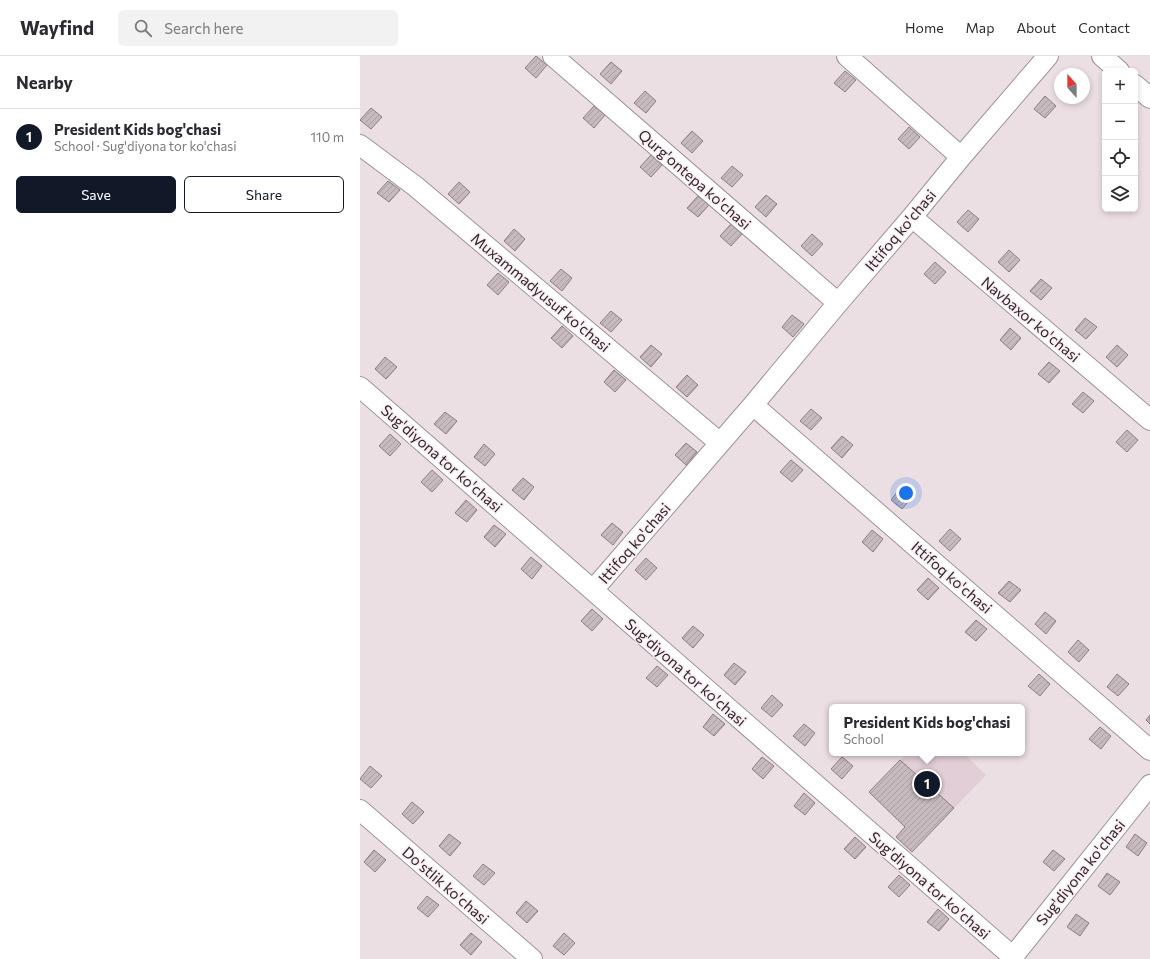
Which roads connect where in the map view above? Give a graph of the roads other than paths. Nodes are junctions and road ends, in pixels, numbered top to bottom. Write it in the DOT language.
graph roads {
  1 [pos="553,56"];
  2 [pos="847,56"];
  3 [pos="1048,56"];
  4 [pos="1102,56"];
  5 [pos="1116,68"];
  6 [pos="1138,88"];
  7 [pos="1150,98"];
  8 [pos="360,145"];
  9 [pos="961,157"];
  10 [pos="912,217"];
  11 [pos="838,303"];
  12 [pos="360,387"];
  13 [pos="753,405"];
  14 [pos="1150,420"];
  15 [pos="720,443"];
  16 [pos="593,590"];
  17 [pos="1150,750"];
  18 [pos="1148,791"];
  19 [pos="360,810"];
  20 [pos="1012,958"];
  21 [pos="532,959"];
  1 -- 11 [label="street, Qurg'ontepa ko'chasi"];
  2 -- 9 [label="street"];
  3 -- 9 [label="street, Ittifoq ko'chasi"];
  4 -- 5 [label="street"];
  6 -- 7 [label="street"];
  8 -- 15 [label="street, Muxammadyusuf ko'chasi"];
  9 -- 10 [label="street, Ittifoq ko'chasi"];
  10 -- 11 [label="street, Ittifoq ko'chasi"];
  10 -- 14 [label="street, Navbaxor ko'chasi"];
  11 -- 13 [label="street, Ittifoq ko'chasi"];
  12 -- 16 [label="street, Sug'diyona tor ko'chasi"];
  13 -- 15 [label="street, Ittifoq ko'chasi"];
  13 -- 17 [label="street, Ittifoq ko'chasi"];
  15 -- 16 [label="street, Ittifoq ko'chasi"];
  16 -- 20 [label="street, Sug'diyona tor ko'chasi"];
  18 -- 20 [label="street, Sug'diyona ko'chasi"];
  19 -- 21 [label="street, Do'stlik ko'chasi"];
}
